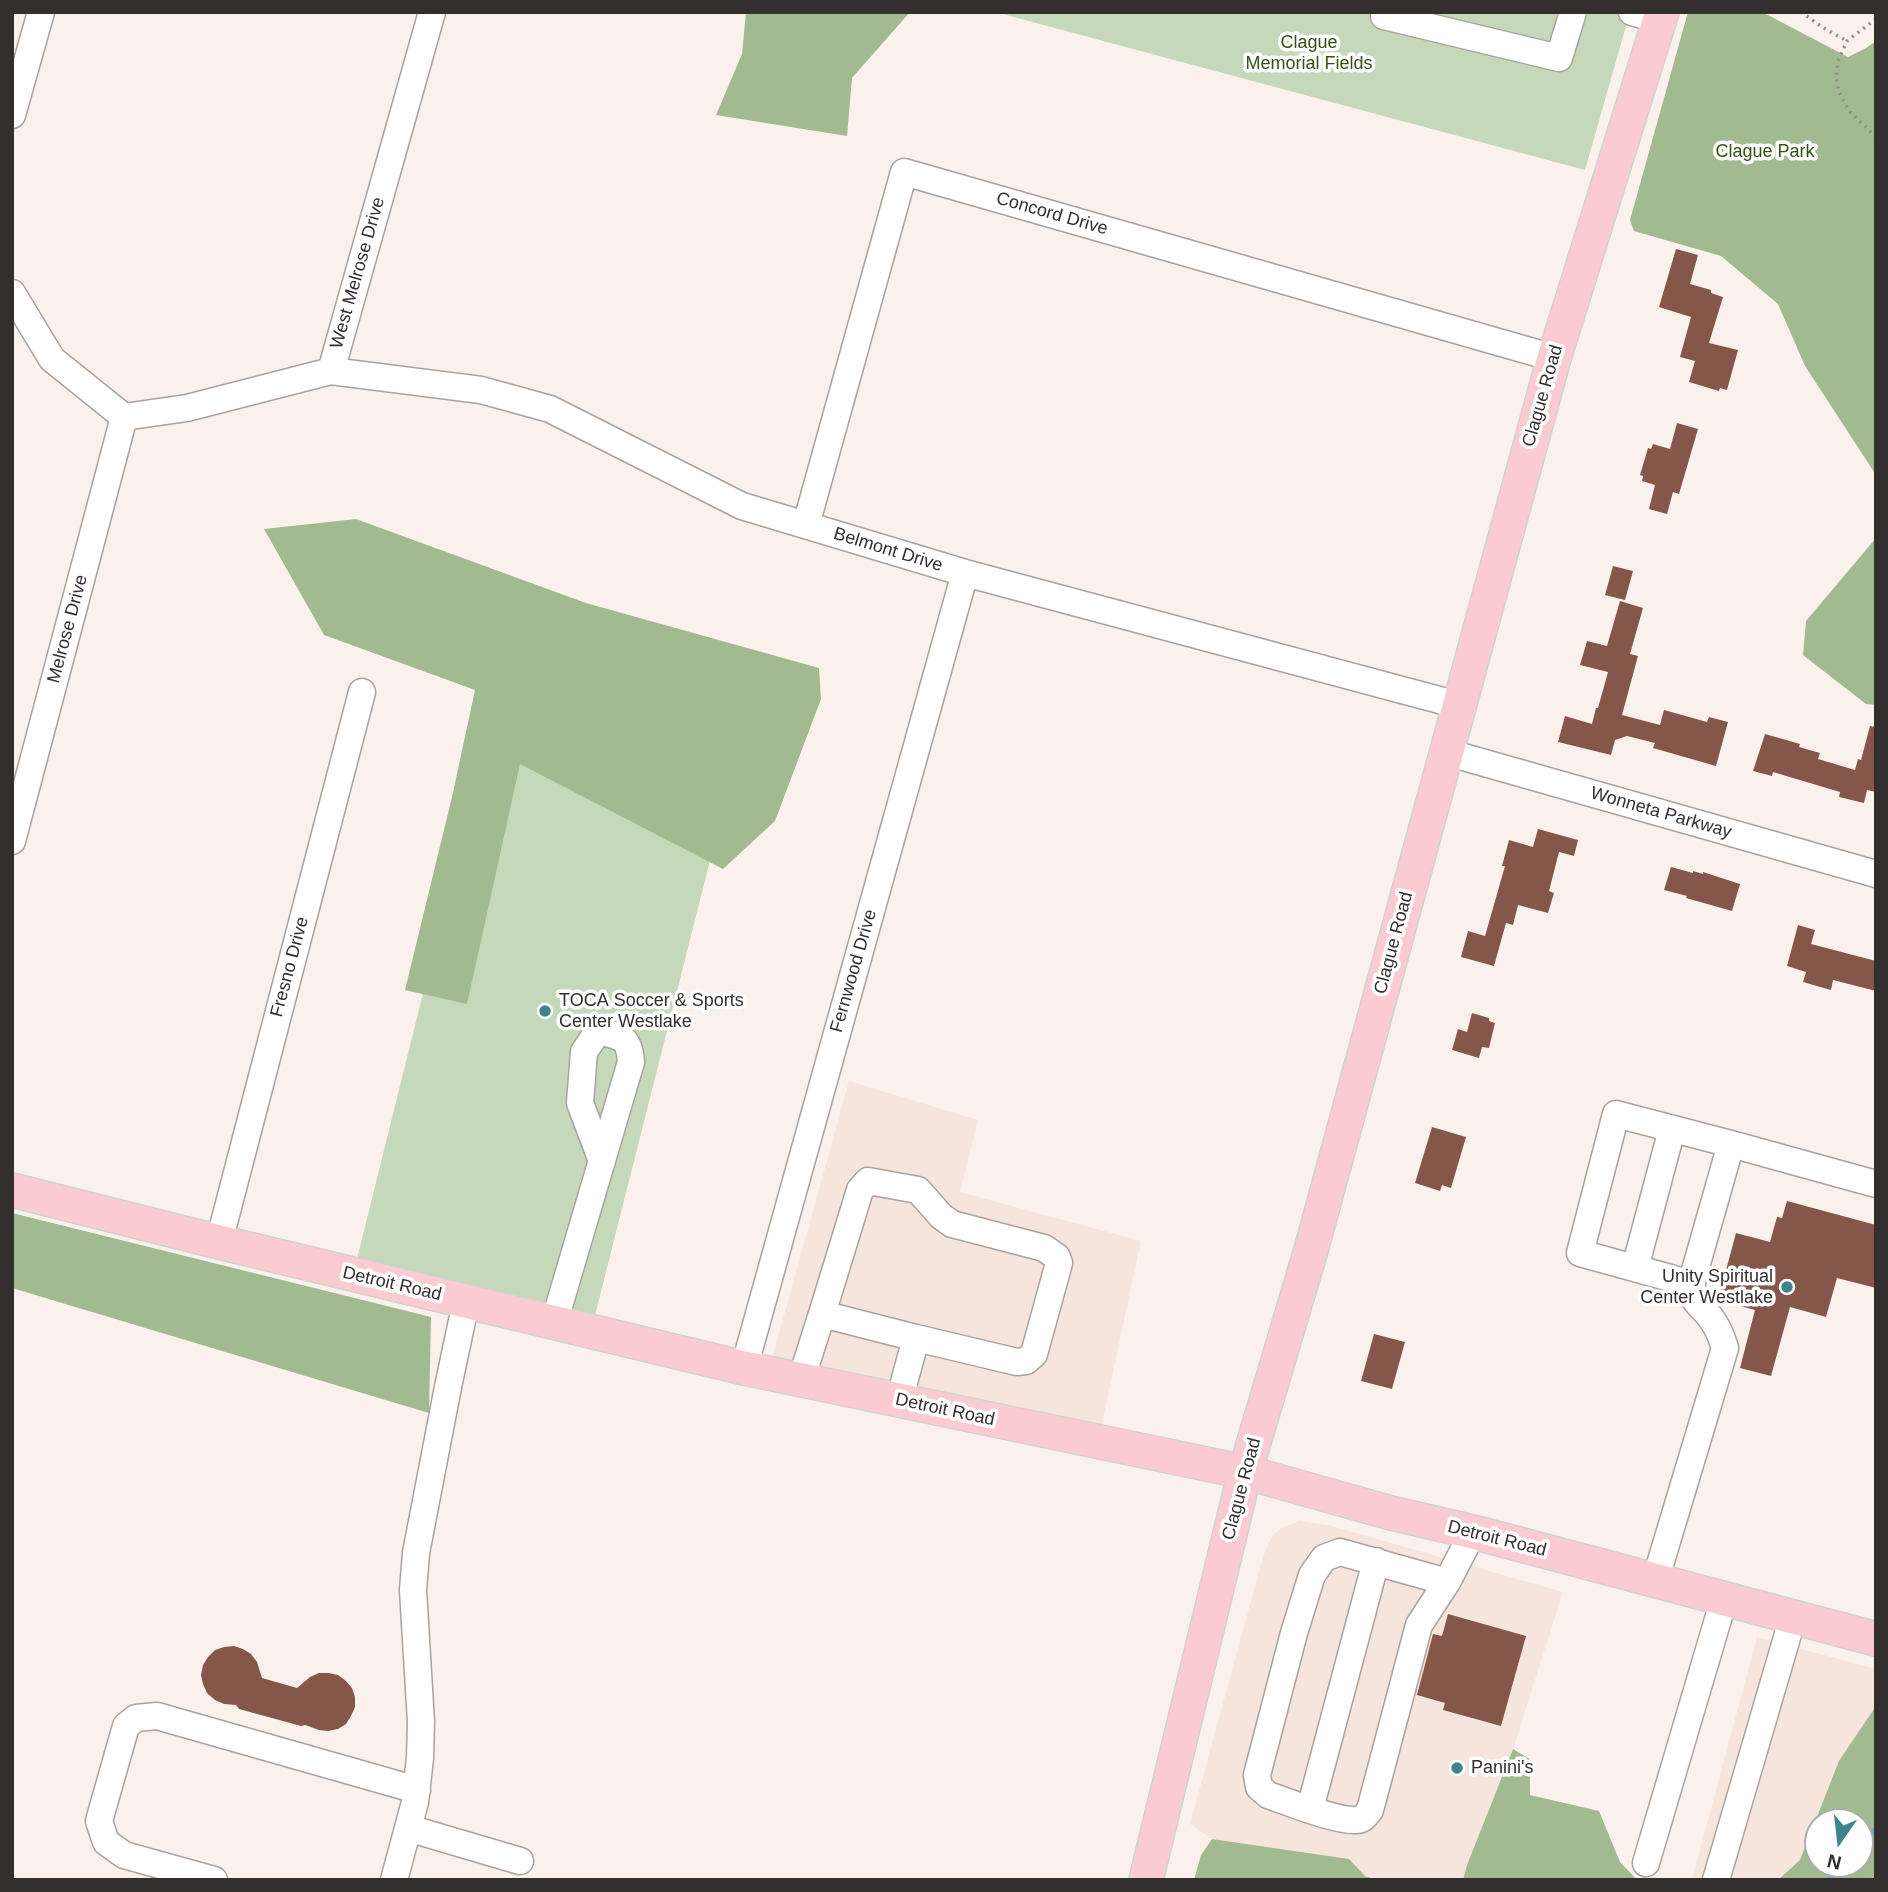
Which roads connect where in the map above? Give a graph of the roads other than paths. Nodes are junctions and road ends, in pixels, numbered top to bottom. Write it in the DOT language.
graph roads {
  1 [pos="41,12"];
  2 [pos="432,12"];
  3 [pos="1385,12"];
  4 [pos="1573,12"];
  5 [pos="1651,15"];
  6 [pos="12,116"];
  7 [pos="12,293"];
  8 [pos="1553,358"];
  9 [pos="331,371"];
  10 [pos="124,416"];
  11 [pos="806,525"];
  12 [pos="965,573"];
  13 [pos="362,692"];
  14 [pos="1458,705"];
  15 [pos="1446,752"];
  16 [pos="12,841"];
  17 [pos="1876,874"];
  18 [pos="1672,1129"];
  19 [pos="1731,1144"];
  20 [pos="602,1161"];
  21 [pos="1876,1184"];
  22 [pos="12,1190"];
  23 [pos="219,1242"];
  24 [pos="1634,1268"];
  25 [pos="1692,1284"];
  26 [pos="466,1302"];
  27 [pos="822,1314"];
  28 [pos="555,1323"];
  29 [pos="916,1338"];
  30 [pos="744,1368"];
  31 [pos="801,1380"];
  32 [pos="899,1401"];
  33 [pos="1245,1472"];
  34 [pos="1473,1532"];
  35 [pos="1376,1561"];
  36 [pos="1655,1581"];
  37 [pos="1447,1582"];
  38 [pos="1724,1599"];
  39 [pos="1793,1617"];
  40 [pos="1876,1639"];
  41 [pos="417,1790"];
  42 [pos="1310,1809"];
  43 [pos="408,1828"];
  44 [pos="520,1861"];
  45 [pos="1646,1863"];
  46 [pos="214,1880"];
  47 [pos="394,1880"];
  48 [pos="1146,1880"];
  49 [pos="1716,1880"];
  1 -- 6 [label="street"];
  2 -- 9 [label="street, West Melrose Drive"];
  3 -- 4 [label="street"];
  5 -- 8 [label="main road, Clague Road"];
  7 -- 10 [label="street"];
  8 -- 11 [label="street, Concord Drive"];
  8 -- 14 [label="main road, Clague Road"];
  9 -- 10 [label="street, West Melrose Drive"];
  9 -- 11 [label="street, Belmont Drive"];
  10 -- 16 [label="street, Melrose Drive"];
  11 -- 12 [label="street, Belmont Drive"];
  12 -- 14 [label="street, Belmont Drive"];
  12 -- 30 [label="street, Fernwood Drive"];
  13 -- 23 [label="street, Fresno Drive"];
  14 -- 15 [label="main road, Clague Road"];
  15 -- 17 [label="street, Wonneta Parkway"];
  15 -- 33 [label="main road, Clague Road"];
  18 -- 19 [label="street"];
  18 -- 24 [label="street"];
  18 -- 24 [label="street"];
  19 -- 21 [label="street"];
  19 -- 25 [label="street"];
  20 -- 28 [label="street"];
  22 -- 23 [label="main road, Detroit Road"];
  23 -- 26 [label="main road, Detroit Road"];
  24 -- 25 [label="street"];
  25 -- 36 [label="street"];
  26 -- 28 [label="main road, Detroit Road"];
  26 -- 41 [label="street"];
  27 -- 29 [label="street"];
  27 -- 29 [label="street"];
  27 -- 31 [label="street"];
  28 -- 30 [label="main road, Detroit Road"];
  29 -- 32 [label="street"];
  30 -- 31 [label="main road, Detroit Road"];
  31 -- 32 [label="main road, Detroit Road"];
  32 -- 33 [label="main road, Detroit Road"];
  33 -- 34 [label="main road, Detroit Road"];
  33 -- 48 [label="main road, Clague Road"];
  34 -- 36 [label="main road, Detroit Road"];
  34 -- 37 [label="street"];
  35 -- 37 [label="street"];
  35 -- 42 [label="street"];
  35 -- 42 [label="street"];
  36 -- 38 [label="main road, Detroit Road"];
  37 -- 42 [label="street"];
  38 -- 39 [label="main road, Detroit Road"];
  38 -- 45 [label="street"];
  39 -- 40 [label="main road, Detroit Road"];
  39 -- 49 [label="street"];
  41 -- 43 [label="street"];
  41 -- 46 [label="street"];
  43 -- 44 [label="street"];
  43 -- 47 [label="street"];
}
